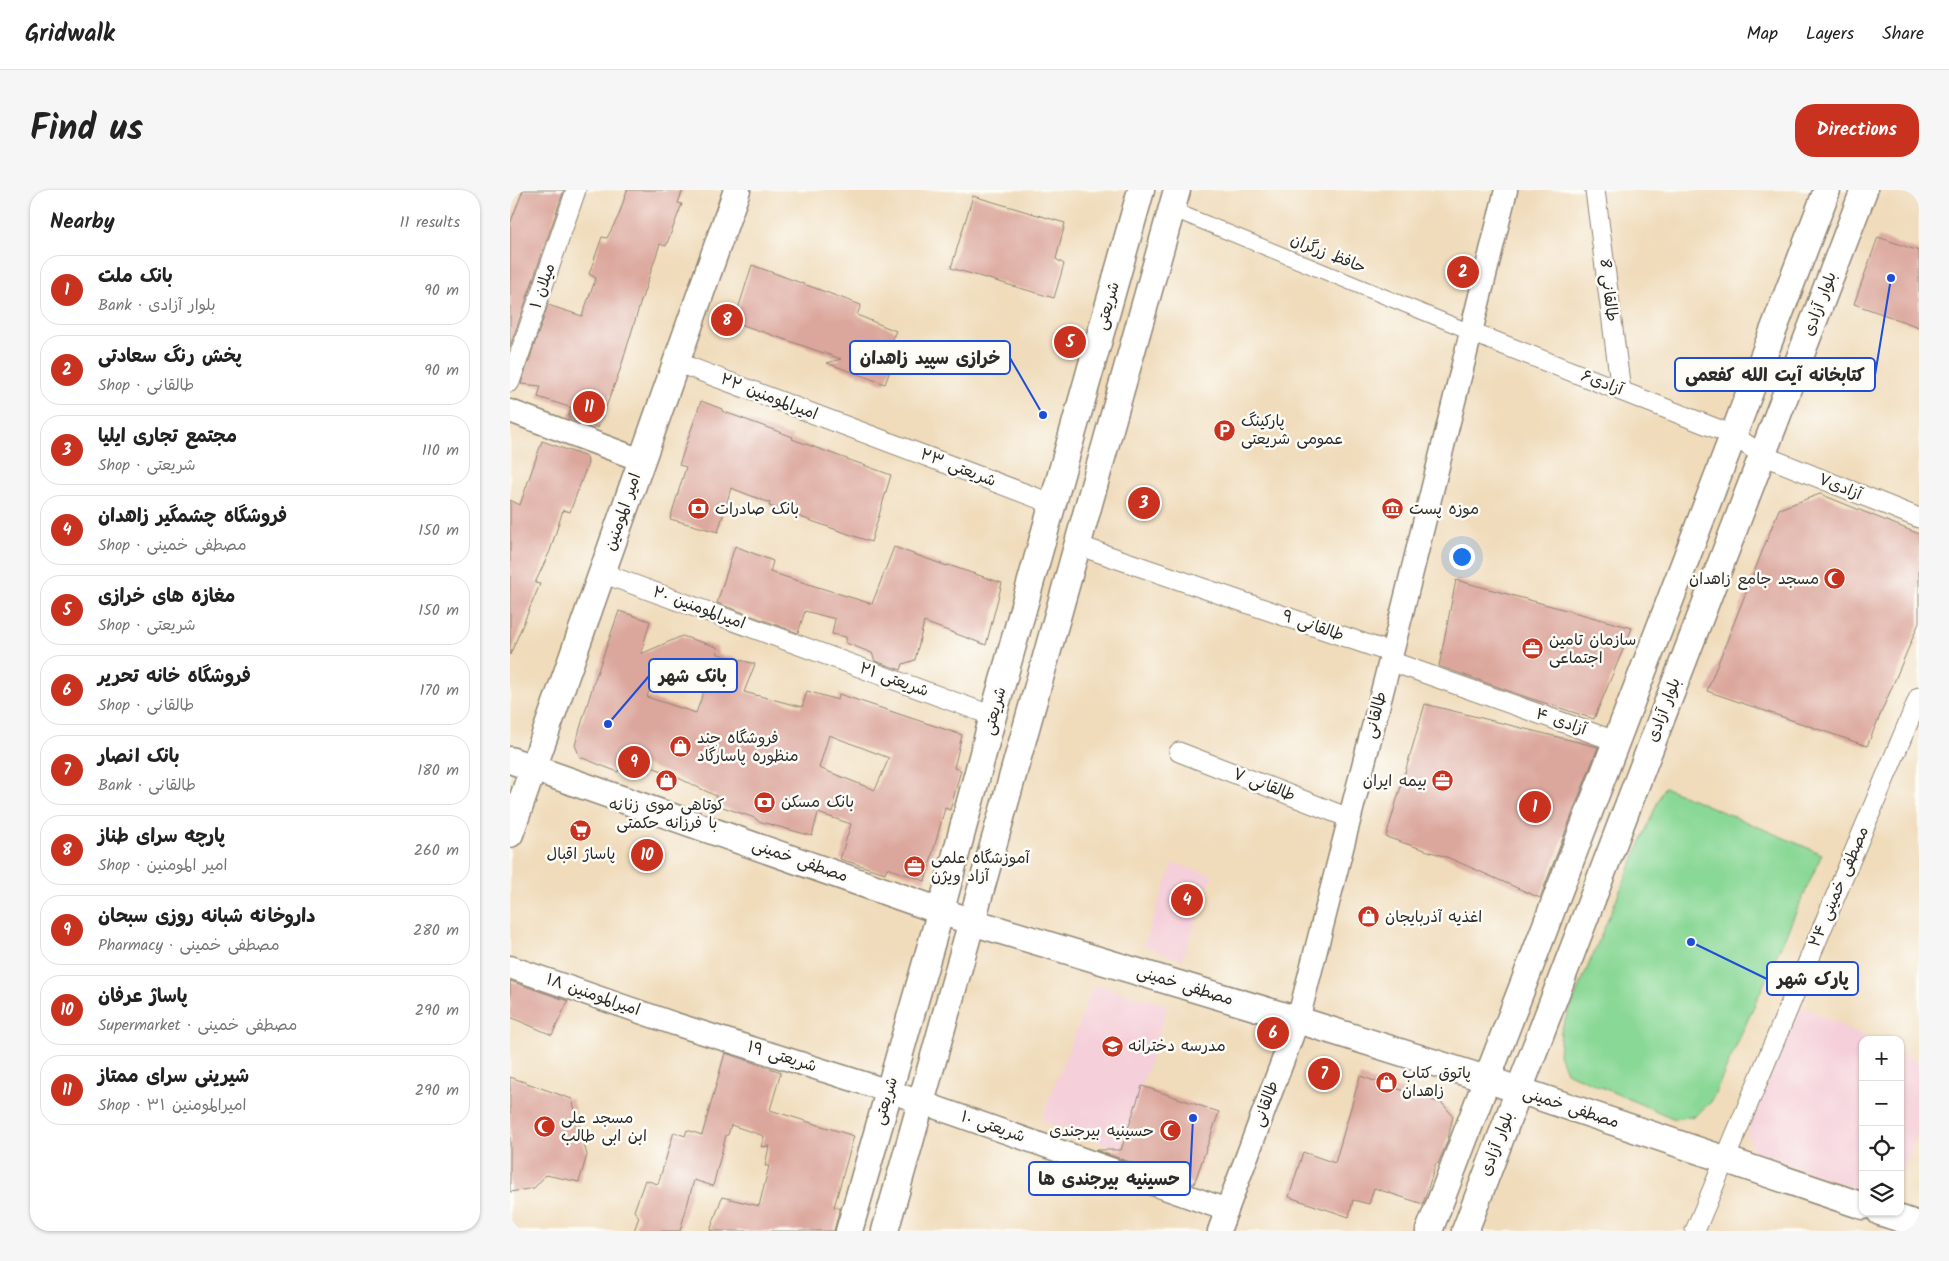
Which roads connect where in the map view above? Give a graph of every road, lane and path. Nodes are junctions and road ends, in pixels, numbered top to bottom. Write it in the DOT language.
graph roads {
  1 [pos="576,190"];
  2 [pos="736,190"];
  3 [pos="1506,190"];
  4 [pos="1595,190"];
  5 [pos="1828,190"];
  6 [pos="1864,190"];
  7 [pos="1134,192"];
  8 [pos="1174,199"];
  9 [pos="1471,332"];
  10 [pos="676,362"];
  11 [pos="510,382"];
  12 [pos="1621,391"];
  13 [pos="510,411"];
  14 [pos="862,432"];
  15 [pos="1733,435"];
  16 [pos="1762,455"];
  17 [pos="642,460"];
  18 [pos="1053,504"];
  19 [pos="1919,518"];
  20 [pos="1077,545"];
  21 [pos="602,573"];
  22 [pos="796,644"];
  23 [pos="1391,657"];
  24 [pos="1919,697"];
  25 [pos="1504,701"];
  26 [pos="993,716"];
  27 [pos="1618,742"];
  28 [pos="1178,752"];
  29 [pos="521,764"];
  30 [pos="1349,818"];
  31 [pos="510,834"];
  32 [pos="941,910"];
  33 [pos="972,922"];
  34 [pos="510,967"];
  35 [pos="1298,1020"];
  36 [pos="675,1024"];
  37 [pos="1486,1080"];
  38 [pos="1518,1090"];
  39 [pos="889,1091"];
  40 [pos="921,1102"];
  41 [pos="1725,1160"];
  42 [pos="1859,1205"];
  43 [pos="1227,1210"];
  44 [pos="1892,1216"];
  45 [pos="1919,1225"];
  46 [pos="849,1231"];
  47 [pos="884,1231"];
  48 [pos="1219,1231"];
  49 [pos="1429,1231"];
  50 [pos="1464,1231"];
  51 [pos="1695,1231"];
  1 -- 11 [label="street, میلان ۱"];
  2 -- 10 [label="main road, امیر المومنین"];
  3 -- 9 [label="street, طالقانی"];
  4 -- 12 [label="street, طالقانی 8"];
  5 -- 15 [label="main road, بلوار آزادی"];
  6 -- 16 [label="main road, بلوار آزادی"];
  7 -- 18 [label="main road, شریعتی"];
  8 -- 9 [label="street, حافظ زرگران"];
  8 -- 20 [label="main road, شریعتی"];
  9 -- 12 [label="street, آزادی۶"];
  9 -- 23 [label="street, طالقانی"];
  10 -- 14 [label="street, امیرالمومنین ۲۲"];
  10 -- 17 [label="main road, امیر المومنین"];
  12 -- 15 [label="street, آزادی۶"];
  13 -- 17 [label="street"];
  14 -- 18 [label="street, شریعتی ۲۳"];
  15 -- 16 [label="street, آزادی۶"];
  15 -- 27 [label="main road, بلوار آزادی"];
  16 -- 19 [label="street, آزادی۷"];
  16 -- 38 [label="main road, بلوار آزادی"];
  17 -- 21 [label="main road, امیر المومنین"];
  18 -- 26 [label="main road, شریعتی"];
  20 -- 23 [label="street, طالقانی ۹"];
  20 -- 33 [label="main road, شریعتی"];
  21 -- 22 [label="street, امیرالمومنین ۲۰"];
  21 -- 29 [label="main road, امیر المومنین"];
  22 -- 26 [label="street, شریعتی ۲۱"];
  23 -- 25 [label="street, طالقانی ۹"];
  23 -- 30 [label="street, طالقانی"];
  24 -- 41 [label="street, مصطفی خمینی ۲۴"];
  25 -- 27 [label="street, آزادی ۴"];
  26 -- 32 [label="main road, شریعتی"];
  27 -- 37 [label="main road, بلوار آزادی"];
  28 -- 30 [label="street, طالقانی ۷"];
  29 -- 31 [label="main road, امیر المومنین"];
  29 -- 32 [label="main road, مصطفی خمینی"];
  30 -- 35 [label="street, طالقانی"];
  32 -- 33 [label="main road, مصطفی خمینی"];
  32 -- 39 [label="main road, شریعتی"];
  33 -- 35 [label="main road, مصطفی خمینی"];
  33 -- 40 [label="main road, شریعتی"];
  34 -- 36 [label="street, امیرالمومنین ۱۸"];
  35 -- 37 [label="main road, مصطفی خمینی"];
  35 -- 43 [label="street, طالقانی"];
  36 -- 39 [label="street, شریعتی ۱۹"];
  37 -- 38 [label="main road, مصطفی خمینی"];
  37 -- 49 [label="main road, بلوار آزادی"];
  38 -- 41 [label="main road, مصطفی خمینی"];
  38 -- 50 [label="main road, بلوار آزادی"];
  39 -- 40 [label="street, شریعتی ۱۹"];
  39 -- 46 [label="main road, شریعتی"];
  40 -- 43 [label="street, شریعتی ۱۰"];
  40 -- 47 [label="main road, شریعتی"];
  41 -- 42 [label="main road, مصطفی خمینی"];
  41 -- 51 [label="street, مصطفی خمینی ۲۴"];
  43 -- 48 [label="street, طالقانی"];
  44 -- 45 [label="main road"];
}
